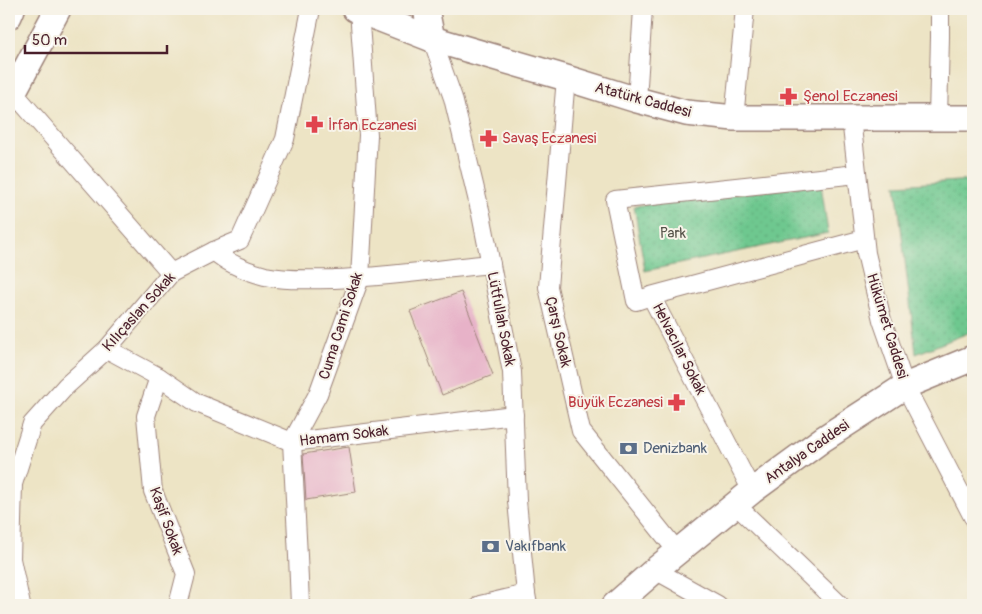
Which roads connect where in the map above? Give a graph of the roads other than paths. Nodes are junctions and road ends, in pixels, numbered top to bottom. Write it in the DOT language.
graph roads {
  1 [pos="12,9"];
  2 [pos="58,9"];
  3 [pos="311,9"];
  4 [pos="357,9"];
  5 [pos="426,9"];
  6 [pos="643,9"];
  7 [pos="745,9"];
  8 [pos="940,9"];
  9 [pos="9,16"];
  10 [pos="432,39"];
  11 [pos="566,78"];
  12 [pos="11,96"];
  13 [pos="637,100"];
  14 [pos="734,118"];
  15 [pos="851,118"];
  16 [pos="938,118"];
  17 [pos="973,118"];
  18 [pos="857,174"];
  19 [pos="864,238"];
  20 [pos="214,251"];
  21 [pos="491,264"];
  22 [pos="171,273"];
  23 [pos="360,278"];
  24 [pos="651,296"];
  25 [pos="107,349"];
  26 [pos="973,358"];
  27 [pos="159,377"];
  28 [pos="905,386"];
  29 [pos="514,416"];
  30 [pos="292,442"];
  31 [pos="744,498"];
  32 [pos="973,517"];
  33 [pos="678,551"];
  34 [pos="655,570"];
  35 [pos="527,599"];
  36 [pos="21,605"];
  37 [pos="178,605"];
  38 [pos="300,605"];
  39 [pos="480,605"];
  40 [pos="598,605"];
  41 [pos="615,605"];
  42 [pos="718,605"];
  43 [pos="840,605"];
  1 -- 9 [label="main road"];
  2 -- 12 [label="main road"];
  3 -- 20 [label="street, Kılıçaslan Sokak"];
  4 -- 10 [label="main road, Atatürk Caddesi"];
  4 -- 23 [label="street, Cuma Cami Sokak"];
  5 -- 10 [label="main road"];
  6 -- 13 [label="street"];
  7 -- 14 [label="street"];
  8 -- 16 [label="street"];
  10 -- 11 [label="main road, Atatürk Caddesi"];
  10 -- 21 [label="street, Lütfullah Sokak"];
  11 -- 13 [label="main road, Atatürk Caddesi"];
  11 -- 33 [label="street, Çarşı Sokak"];
  12 -- 22 [label="street"];
  13 -- 14 [label="main road, Atatürk Caddesi"];
  14 -- 15 [label="main road, Atatürk Caddesi"];
  15 -- 16 [label="main road, Atatürk Caddesi"];
  15 -- 18 [label="street, Hükümet Caddesi"];
  16 -- 17 [label="main road, Atatürk Caddesi"];
  18 -- 19 [label="street, Hükümet Caddesi"];
  18 -- 24 [label="street"];
  19 -- 24 [label="street, Helvacılar Sokak"];
  19 -- 28 [label="street, Hükümet Caddesi"];
  20 -- 22 [label="street, Kılıçaslan Sokak"];
  20 -- 23 [label="street"];
  21 -- 23 [label="street"];
  21 -- 29 [label="street, Lütfullah Sokak"];
  22 -- 25 [label="street, Kılıçaslan Sokak"];
  23 -- 30 [label="street, Cuma Cami Sokak"];
  24 -- 31 [label="street, Helvacılar Sokak"];
  25 -- 27 [label="street, Hamam Sokak"];
  25 -- 36 [label="street, Kılıçaslan Sokak"];
  26 -- 28 [label="main road, Antalya Caddesi"];
  27 -- 30 [label="street, Hamam Sokak"];
  27 -- 37 [label="street, Kaşif Sokak"];
  28 -- 31 [label="main road, Antalya Caddesi"];
  28 -- 32 [label="street, Hükümet Caddesi"];
  29 -- 30 [label="street, Hamam Sokak"];
  29 -- 35 [label="street, Lütfullah Sokak"];
  30 -- 38 [label="street"];
  31 -- 33 [label="main road, Antalya Caddesi"];
  31 -- 43 [label="street, Helvacılar Sokak"];
  33 -- 34 [label="main road, Antalya Caddesi"];
  34 -- 40 [label="main road, Antalya Caddesi"];
  34 -- 41 [label="main road, Antalya Caddesi"];
  34 -- 42 [label="street"];
  35 -- 39 [label="street"];
}
